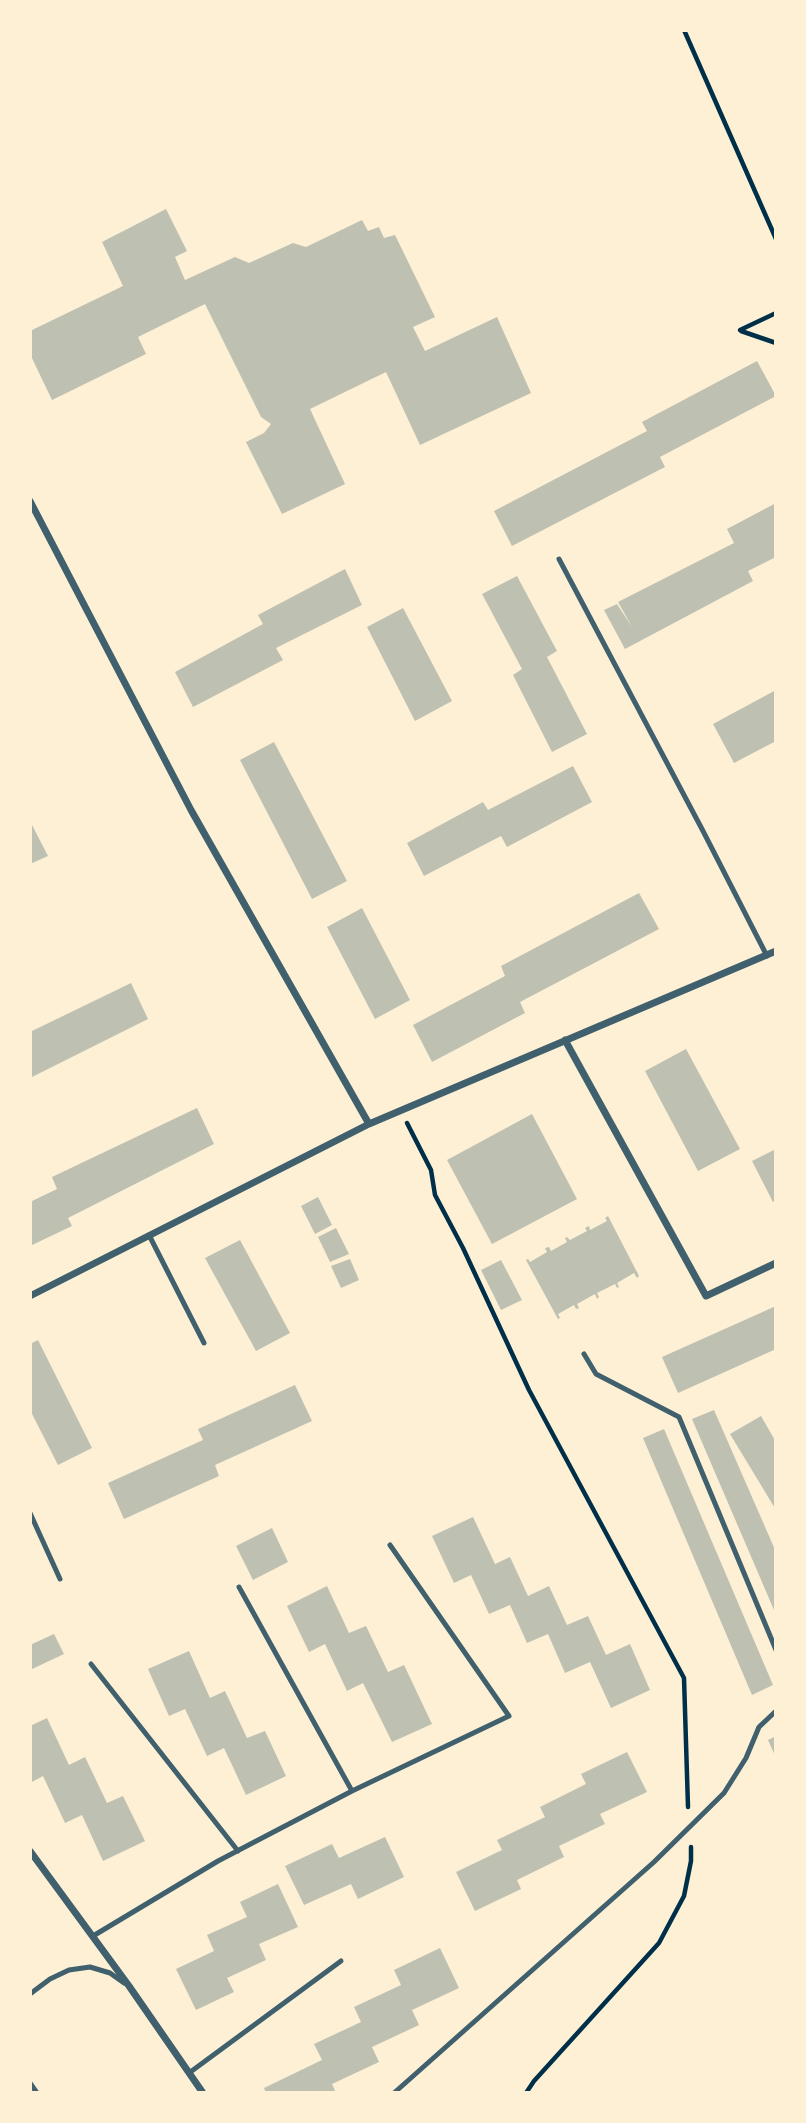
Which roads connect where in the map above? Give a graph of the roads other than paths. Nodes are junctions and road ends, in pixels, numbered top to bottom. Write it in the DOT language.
graph roads {
  1 [pos="30,501"];
  2 [pos="559,559"];
  3 [pos="776,951"];
  4 [pos="767,956"];
  5 [pos="565,1041"];
  6 [pos="369,1124"];
  7 [pos="149,1235"];
  8 [pos="776,1263"];
  9 [pos="30,1296"];
  10 [pos="204,1342"];
  11 [pos="584,1354"];
  12 [pos="30,1513"];
  13 [pos="390,1545"];
  14 [pos="60,1579"];
  15 [pos="239,1587"];
  16 [pos="776,1650"];
  17 [pos="91,1664"];
  18 [pos="776,1711"];
  19 [pos="352,1791"];
  20 [pos="30,1851"];
  21 [pos="238,1851"];
  22 [pos="93,1937"];
  23 [pos="341,1961"];
  24 [pos="129,1986"];
  25 [pos="30,1994"];
  26 [pos="190,2073"];
  27 [pos="30,2084"];
  28 [pos="37,2093"];
  29 [pos="203,2093"];
  30 [pos="394,2093"];
  1 -- 6 [label="street"];
  2 -- 4 [label="lane"];
  3 -- 4 [label="street"];
  4 -- 5 [label="street"];
  5 -- 6 [label="street"];
  5 -- 8 [label="street"];
  6 -- 7 [label="street"];
  7 -- 9 [label="street"];
  7 -- 10 [label="lane"];
  11 -- 16 [label="lane"];
  12 -- 14 [label="lane"];
  13 -- 19 [label="lane"];
  15 -- 19 [label="lane"];
  17 -- 21 [label="lane"];
  18 -- 30 [label="lane"];
  19 -- 21 [label="lane"];
  20 -- 22 [label="street"];
  21 -- 22 [label="lane"];
  22 -- 24 [label="street"];
  23 -- 26 [label="lane"];
  24 -- 25 [label="lane"];
  24 -- 26 [label="street"];
  26 -- 29 [label="street"];
  27 -- 28 [label="lane"];
}
